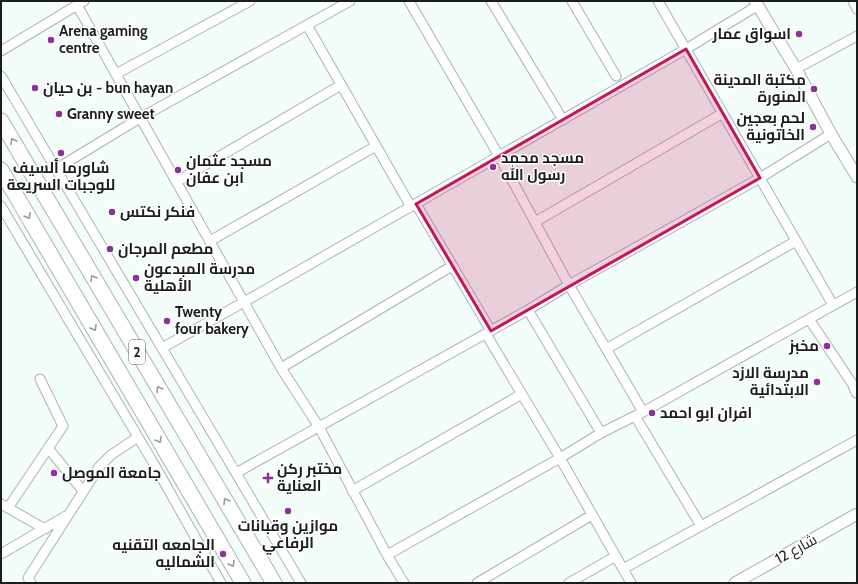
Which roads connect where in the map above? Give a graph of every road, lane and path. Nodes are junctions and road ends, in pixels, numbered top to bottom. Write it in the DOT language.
graph roads {
  1 [pos="250,1"];
  2 [pos="350,1"];
  3 [pos="409,1"];
  4 [pos="491,1"];
  5 [pos="572,1"];
  6 [pos="658,1"];
  7 [pos="853,1"];
  8 [pos="80,3"];
  9 [pos="756,3"];
  10 [pos="857,9"];
  11 [pos="307,25"];
  12 [pos="857,36"];
  13 [pos="686,49"];
  14 [pos="1,51"];
  15 [pos="796,69"];
  16 [pos="116,74"];
  17 [pos="1,76"];
  18 [pos="616,76"];
  19 [pos="341,85"];
  20 [pos="723,113"];
  21 [pos="140,118"];
  22 [pos="563,120"];
  23 [pos="1,121"];
  24 [pos="831,134"];
  25 [pos="376,146"];
  26 [pos="499,156"];
  27 [pos="56,169"];
  28 [pos="1,170"];
  29 [pos="857,177"];
  30 [pos="760,178"];
  31 [pos="36,181"];
  32 [pos="176,182"];
  33 [pos="15,193"];
  34 [pos="413,205"];
  35 [pos="1,206"];
  36 [pos="535,222"];
  37 [pos="796,240"];
  38 [pos="210,241"];
  39 [pos="452,266"];
  40 [pos="569,285"];
  41 [pos="857,292"];
  42 [pos="244,302"];
  43 [pos="833,305"];
  44 [pos="528,310"];
  45 [pos="809,319"];
  46 [pos="488,332"];
  47 [pos="162,348"];
  48 [pos="606,349"];
  49 [pos="281,368"];
  50 [pos="40,379"];
  51 [pos="856,389"];
  52 [pos="522,394"];
  53 [pos="639,414"];
  54 [pos="319,427"];
  55 [pos="601,433"];
  56 [pos="138,437"];
  57 [pos="857,440"];
  58 [pos="48,448"];
  59 [pos="560,458"];
  60 [pos="236,473"];
  61 [pos="352,491"];
  62 [pos="83,492"];
  63 [pos="4,506"];
  64 [pos="857,514"];
  65 [pos="67,515"];
  66 [pos="592,515"];
  67 [pos="701,526"];
  68 [pos="45,528"];
  69 [pos="1,554"];
  70 [pos="386,555"];
  71 [pos="616,556"];
  72 [pos="623,569"];
  73 [pos="30,583"];
  74 [pos="221,583"];
  75 [pos="243,583"];
  76 [pos="274,583"];
  77 [pos="300,583"];
  78 [pos="404,583"];
  79 [pos="477,583"];
  80 [pos="569,583"];
  81 [pos="631,583"];
  82 [pos="736,583"];
  1 -- 16 [label="street"];
  2 -- 11 [label="street"];
  3 -- 26 [label="street"];
  4 -- 22 [label="street"];
  5 -- 18 [label="street"];
  6 -- 13 [label="street"];
  7 -- 10 [label="street"];
  8 -- 14 [label="street"];
  8 -- 16 [label="street"];
  9 -- 13 [label="street"];
  9 -- 15 [label="street"];
  11 -- 19 [label="street"];
  11 -- 21 [label="street"];
  12 -- 15 [label="street"];
  13 -- 20 [label="street"];
  13 -- 22 [label="street"];
  15 -- 24 [label="street"];
  16 -- 21 [label="street"];
  17 -- 27 [label="street"];
  19 -- 25 [label="street"];
  19 -- 32 [label="street"];
  20 -- 30 [label="street"];
  20 -- 36 [label="street"];
  21 -- 27 [label="street"];
  21 -- 32 [label="street"];
  22 -- 26 [label="street"];
  31 -- 23 [label="highway, 2, one-way"];
  24 -- 29 [label="street"];
  24 -- 30 [label="street"];
  25 -- 34 [label="street"];
  25 -- 38 [label="street"];
  26 -- 34 [label="street"];
  26 -- 36 [label="street"];
  27 -- 47 [label="street"];
  28 -- 33 [label="highway, 2"];
  30 -- 37 [label="street"];
  30 -- 40 [label="street"];
  31 -- 33 [label="highway"];
  76 -- 31 [label="highway, 2, one-way"];
  32 -- 38 [label="street"];
  33 -- 75 [label="highway, 2, one-way"];
  34 -- 39 [label="street"];
  34 -- 42 [label="street"];
  35 -- 56 [label="street"];
  36 -- 40 [label="street"];
  37 -- 43 [label="street"];
  37 -- 48 [label="street"];
  38 -- 42 [label="street"];
  39 -- 46 [label="street"];
  39 -- 49 [label="street"];
  40 -- 44 [label="street"];
  40 -- 48 [label="street"];
  41 -- 43 [label="street"];
  42 -- 47 [label="street"];
  42 -- 49 [label="street"];
  43 -- 45 [label="street"];
  44 -- 46 [label="street"];
  44 -- 55 [label="street"];
  45 -- 51 [label="street"];
  45 -- 53 [label="street"];
  46 -- 52 [label="street"];
  46 -- 54 [label="street"];
  47 -- 60 [label="street"];
  48 -- 53 [label="street"];
  49 -- 54 [label="street"];
  50 -- 58 [label="street"];
  52 -- 59 [label="street"];
  52 -- 61 [label="street"];
  53 -- 55 [label="street"];
  53 -- 67 [label="street"];
  54 -- 60 [label="street"];
  54 -- 61 [label="street"];
  55 -- 59 [label="street"];
  56 -- 62 [label="street"];
  56 -- 74 [label="street"];
  57 -- 67 [label="street"];
  58 -- 62 [label="street"];
  58 -- 63 [label="street"];
  59 -- 66 [label="street"];
  59 -- 70 [label="street"];
  60 -- 77 [label="street"];
  61 -- 70 [label="street"];
  62 -- 65 [label="street"];
  63 -- 68 [label="street"];
  64 -- 82 [label="street, شارع 12"];
  65 -- 68 [label="street"];
  65 -- 73 [label="street"];
  66 -- 71 [label="street"];
  66 -- 79 [label="street"];
  67 -- 72 [label="street"];
  68 -- 69 [label="street"];
  70 -- 78 [label="street"];
  71 -- 72 [label="street"];
  71 -- 80 [label="street"];
  72 -- 81 [label="street"];
}
